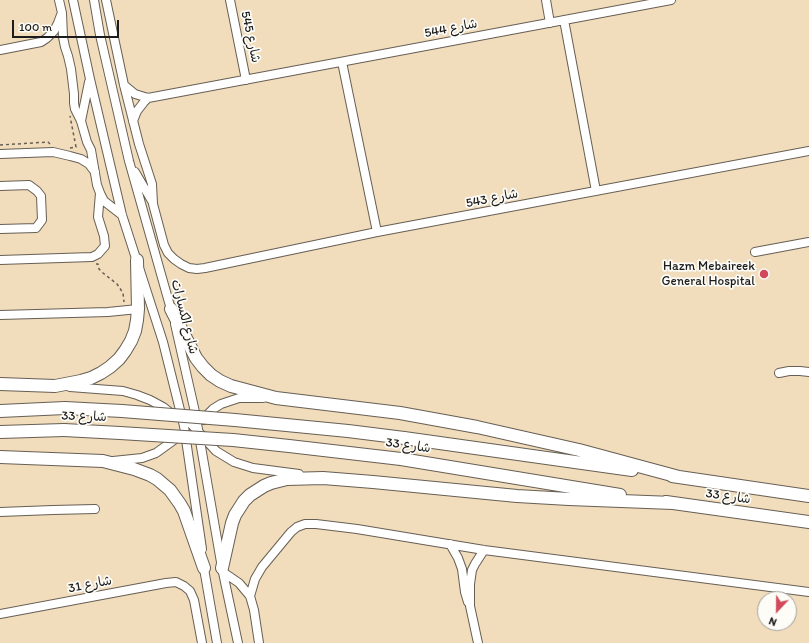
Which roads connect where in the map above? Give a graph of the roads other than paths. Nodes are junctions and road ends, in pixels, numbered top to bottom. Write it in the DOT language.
graph roads {
  1 [pos="59,0"];
  2 [pos="73,0"];
  3 [pos="94,0"];
  4 [pos="106,0"];
  5 [pos="230,0"];
  6 [pos="546,0"];
  7 [pos="671,0"];
  8 [pos="62,13"];
  9 [pos="564,20"];
  10 [pos="550,23"];
  11 [pos="0,50"];
  12 [pos="342,62"];
  13 [pos="90,79"];
  14 [pos="246,80"];
  15 [pos="124,85"];
  16 [pos="148,98"];
  17 [pos="81,121"];
  18 [pos="133,121"];
  19 [pos="809,150"];
  20 [pos="0,154"];
  21 [pos="129,162"];
  22 [pos="95,172"];
  23 [pos="0,186"];
  24 [pos="596,191"];
  25 [pos="100,193"];
  26 [pos="153,204"];
  27 [pos="122,215"];
  28 [pos="0,229"];
  29 [pos="377,232"];
  30 [pos="809,242"];
  31 [pos="755,252"];
  32 [pos="0,260"];
  33 [pos="137,260"];
  34 [pos="180,264"];
  35 [pos="132,309"];
  36 [pos="171,309"];
  37 [pos="0,314"];
  38 [pos="809,372"];
  39 [pos="779,373"];
  40 [pos="0,384"];
  41 [pos="55,386"];
  42 [pos="276,398"];
  43 [pos="0,411"];
  44 [pos="195,412"];
  45 [pos="187,423"];
  46 [pos="0,432"];
  47 [pos="195,432"];
  48 [pos="186,445"];
  49 [pos="0,458"];
  50 [pos="102,461"];
  51 [pos="679,477"];
  52 [pos="323,478"];
  53 [pos="809,496"];
  54 [pos="673,503"];
  55 [pos="95,509"];
  56 [pos="0,512"];
  57 [pos="809,522"];
  58 [pos="450,544"];
  59 [pos="484,550"];
  60 [pos="204,568"];
  61 [pos="223,570"];
  62 [pos="809,592"];
  63 [pos="250,596"];
  64 [pos="470,606"];
  65 [pos="0,614"];
  66 [pos="202,643"];
  67 [pos="217,643"];
  68 [pos="238,643"];
  69 [pos="259,643"];
  70 [pos="478,643"];
  1 -- 8 [label="street"];
  2 -- 13 [label="street, شارع الكسارات"];
  3 -- 21 [label="street, شارع الكسارات"];
  4 -- 15 [label="street, شارع الكسارات"];
  5 -- 14 [label="street, شارع 545"];
  6 -- 10 [label="street"];
  7 -- 9 [label="street, شارع 544"];
  8 -- 11 [label="street"];
  8 -- 17 [label="street"];
  9 -- 10 [label="street, شارع 544"];
  9 -- 24 [label="street"];
  10 -- 12 [label="street, شارع 544"];
  12 -- 14 [label="street, شارع 544"];
  12 -- 29 [label="street"];
  13 -- 17 [label="street"];
  13 -- 27 [label="street, شارع الكسارات"];
  14 -- 16 [label="street, شارع 544"];
  15 -- 16 [label="street"];
  15 -- 18 [label="street, شارع الكسارات"];
  16 -- 18 [label="street"];
  17 -- 22 [label="street"];
  18 -- 26 [label="street, شارع الكسارات"];
  19 -- 24 [label="street, شارع 543"];
  20 -- 22 [label="street"];
  21 -- 26 [label="street"];
  21 -- 36 [label="street, شارع الكسارات"];
  22 -- 25 [label="street"];
  23 -- 28 [label="street"];
  24 -- 29 [label="street, شارع 543"];
  25 -- 27 [label="street"];
  25 -- 32 [label="street"];
  26 -- 34 [label="street, شارع الكسارات"];
  27 -- 33 [label="street, شارع الكسارات"];
  29 -- 34 [label="street, شارع 543"];
  30 -- 31 [label="street"];
  33 -- 35 [label="highway"];
  33 -- 45 [label="street, شارع الكسارات"];
  35 -- 37 [label="street"];
  35 -- 41 [label="highway"];
  36 -- 42 [label="highway"];
  36 -- 44 [label="street, شارع الكسارات"];
  38 -- 39 [label="street"];
  40 -- 41 [label="highway"];
  41 -- 45 [label="street"];
  42 -- 47 [label="street"];
  42 -- 51 [label="highway"];
  43 -- 51 [label="highway, شارع 33, bridge"];
  44 -- 45 [label="street"];
  44 -- 47 [label="street, شارع الكسارات"];
  45 -- 47 [label="street"];
  45 -- 48 [label="street, شارع الكسارات"];
  45 -- 50 [label="street"];
  46 -- 54 [label="highway, شارع 33, bridge"];
  47 -- 48 [label="street"];
  47 -- 52 [label="street"];
  47 -- 61 [label="street, شارع الكسارات"];
  48 -- 60 [label="street, شارع الكسارات"];
  49 -- 50 [label="highway"];
  50 -- 60 [label="highway"];
  51 -- 53 [label="highway, شارع 33"];
  52 -- 54 [label="highway"];
  52 -- 61 [label="highway"];
  54 -- 57 [label="highway, شارع 33"];
  55 -- 56 [label="street"];
  58 -- 59 [label="street"];
  58 -- 63 [label="street"];
  58 -- 64 [label="street"];
  59 -- 62 [label="street"];
  59 -- 64 [label="street"];
  60 -- 67 [label="street, شارع الكسارات"];
  61 -- 63 [label="street"];
  61 -- 68 [label="street, شارع الكسارات"];
  63 -- 69 [label="street"];
  64 -- 70 [label="street"];
  65 -- 66 [label="street, شارع 31"];
}
